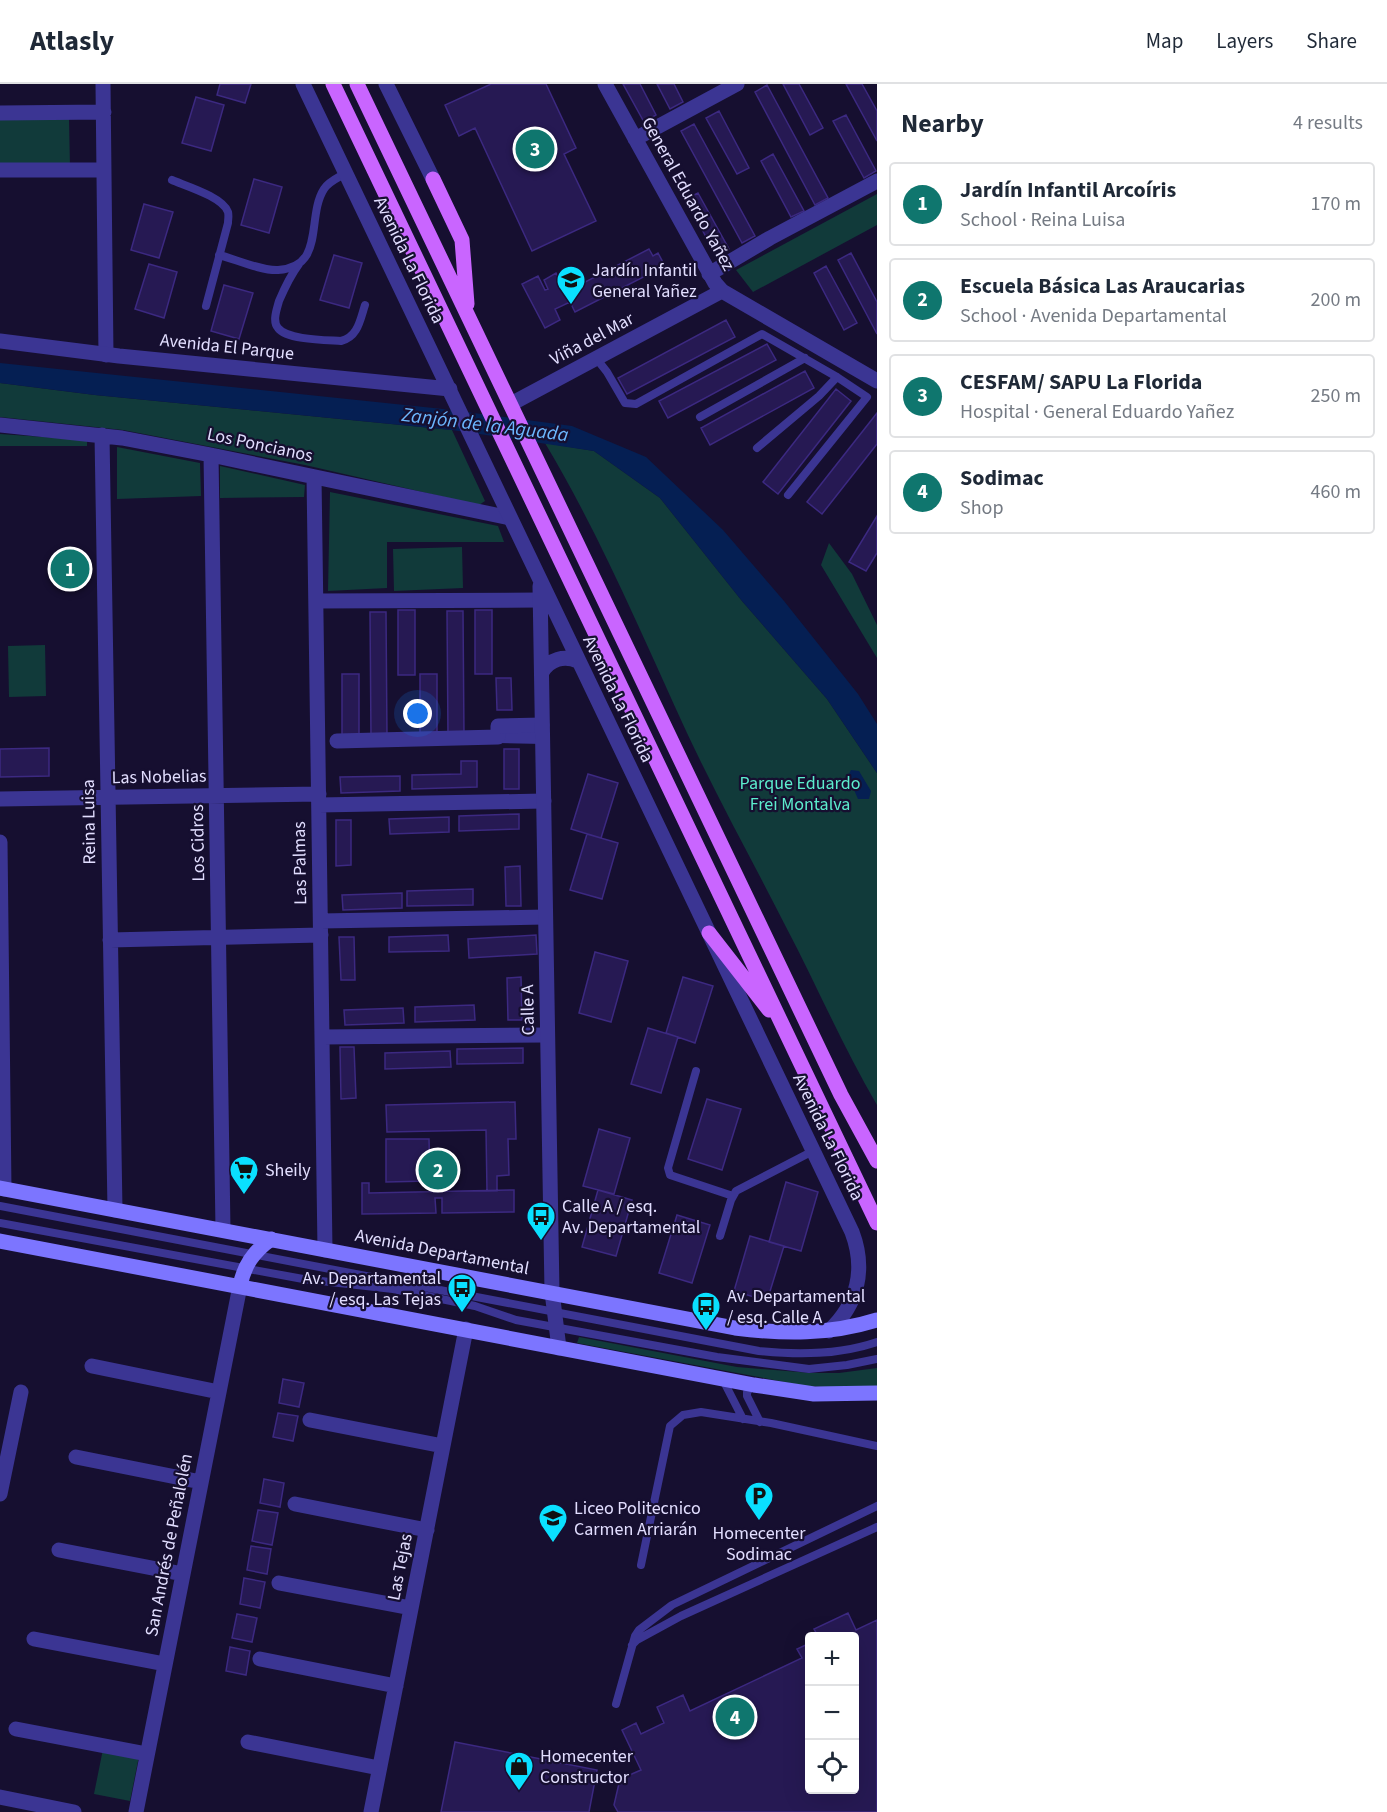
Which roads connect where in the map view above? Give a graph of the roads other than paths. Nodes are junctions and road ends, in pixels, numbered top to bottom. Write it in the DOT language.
graph roads {
  1 [pos="103,84"];
  2 [pos="303,84"];
  3 [pos="333,84"];
  4 [pos="357,84"];
  5 [pos="386,84"];
  6 [pos="605,84"];
  7 [pos="737,84"];
  8 [pos="104,112"];
  9 [pos="0,113"];
  10 [pos="635,139"];
  11 [pos="0,170"];
  12 [pos="104,170"];
  13 [pos="346,173"];
  14 [pos="433,179"];
  15 [pos="172,180"];
  16 [pos="877,181"];
  17 [pos="219,255"];
  18 [pos="299,264"];
  19 [pos="709,274"];
  20 [pos="722,291"];
  21 [pos="365,305"];
  22 [pos="206,306"];
  23 [pos="469,316"];
  24 [pos="0,342"];
  25 [pos="106,355"];
  26 [pos="596,358"];
  27 [pos="805,358"];
  28 [pos="837,377"];
  29 [pos="877,381"];
  30 [pos="453,395"];
  31 [pos="514,410"];
  32 [pos="700,417"];
  33 [pos="0,425"];
  34 [pos="102,435"];
  35 [pos="757,448"];
  36 [pos="211,454"];
  37 [pos="314,477"];
  38 [pos="788,495"];
  39 [pos="510,518"];
  40 [pos="540,580"];
  41 [pos="540,600"];
  42 [pos="316,601"];
  43 [pos="578,661"];
  44 [pos="542,672"];
  45 [pos="542,731"];
  46 [pos="337,741"];
  47 [pos="216,795"];
  48 [pos="108,797"];
  49 [pos="0,799"];
  50 [pos="319,799"];
  51 [pos="543,801"];
  52 [pos="0,842"];
  53 [pos="545,917"];
  54 [pos="321,928"];
  55 [pos="709,933"];
  56 [pos="219,938"];
  57 [pos="110,940"];
  58 [pos="788,1034"];
  59 [pos="548,1035"];
  60 [pos="322,1037"];
  61 [pos="696,1071"];
  62 [pos="813,1150"];
  63 [pos="877,1161"];
  64 [pos="2,1188"];
  65 [pos="733,1196"];
  66 [pos="0,1206"];
  67 [pos="115,1210"];
  68 [pos="0,1223"];
  69 [pos="877,1223"];
  70 [pos="223,1230"];
  71 [pos="0,1234"];
  72 [pos="720,1236"];
  73 [pos="271,1239"];
  74 [pos="0,1241"];
  75 [pos="31,1246"];
  76 [pos="325,1250"];
  77 [pos="254,1254"];
  78 [pos="245,1268"];
  79 [pos="240,1286"];
  80 [pos="552,1292"];
  81 [pos="554,1310"];
  82 [pos="877,1320"];
  83 [pos="556,1328"];
  84 [pos="466,1329"];
  85 [pos="829,1331"];
  86 [pos="877,1342"];
  87 [pos="559,1348"];
  88 [pos="877,1359"];
  89 [pos="92,1366"];
  90 [pos="723,1380"];
  91 [pos="754,1385"];
  92 [pos="21,1392"];
  93 [pos="219,1392"];
  94 [pos="877,1393"];
  95 [pos="743,1419"];
  96 [pos="310,1420"];
  97 [pos="760,1422"];
  98 [pos="443,1446"];
  99 [pos="877,1446"];
  100 [pos="76,1457"];
  101 [pos="3,1460"];
  102 [pos="201,1482"];
  103 [pos="0,1494"];
  104 [pos="295,1504"];
  105 [pos="877,1506"];
  106 [pos="877,1527"];
  107 [pos="427,1530"];
  108 [pos="59,1550"];
  109 [pos="641,1565"];
  110 [pos="183,1574"];
  111 [pos="279,1583"];
  112 [pos="672,1605"];
  113 [pos="411,1608"];
  114 [pos="681,1616"];
  115 [pos="34,1639"];
  116 [pos="631,1646"];
  117 [pos="260,1659"];
  118 [pos="165,1664"];
  119 [pos="396,1686"];
  120 [pos="616,1704"];
  121 [pos="16,1729"];
  122 [pos="248,1743"];
  123 [pos="147,1754"];
  124 [pos="380,1768"];
  125 [pos="0,1797"];
  126 [pos="74,1812"];
  127 [pos="136,1812"];
  128 [pos="371,1812"];
  1 -- 8 [label="street"];
  2 -- 13 [label="street, Avenida La Florida"];
  3 -- 58 [label="main road, Avenida La Florida"];
  4 -- 23 [label="main road, Avenida La Florida"];
  5 -- 14 [label="street"];
  6 -- 10 [label="street, General Eduardo Yañez"];
  7 -- 10 [label="street"];
  8 -- 9 [label="street"];
  8 -- 12 [label="street"];
  10 -- 19 [label="street, General Eduardo Yañez"];
  11 -- 12 [label="street"];
  12 -- 25 [label="street"];
  13 -- 18 [label="lane"];
  13 -- 30 [label="street, Avenida La Florida"];
  14 -- 23 [label="main road"];
  15 -- 17 [label="lane"];
  16 -- 19 [label="street"];
  17 -- 18 [label="lane"];
  17 -- 22 [label="lane"];
  18 -- 21 [label="lane"];
  19 -- 20 [label="street, General Eduardo Yañez"];
  20 -- 26 [label="street, Viña del Mar"];
  20 -- 29 [label="street, General Eduardo Yañez"];
  23 -- 31 [label="main road, Avenida La Florida"];
  24 -- 25 [label="street, Avenida El Parque"];
  25 -- 30 [label="street, Avenida El Parque"];
  26 -- 27 [label="lane"];
  26 -- 31 [label="street, Viña del Mar"];
  27 -- 28 [label="lane"];
  27 -- 32 [label="lane"];
  28 -- 35 [label="lane"];
  28 -- 38 [label="lane"];
  30 -- 39 [label="street, Avenida La Florida"];
  31 -- 63 [label="main road, Avenida La Florida"];
  33 -- 34 [label="street, Los Poncianos"];
  34 -- 36 [label="street, Los Poncianos"];
  34 -- 48 [label="street, Reina Luisa"];
  36 -- 37 [label="street, Los Poncianos"];
  36 -- 47 [label="street, Los Cidros"];
  37 -- 39 [label="street, Los Poncianos"];
  37 -- 42 [label="street, Las Palmas"];
  39 -- 40 [label="street, Avenida La Florida"];
  40 -- 41 [label="street, Calle A"];
  40 -- 43 [label="street, Avenida La Florida"];
  41 -- 42 [label="street"];
  41 -- 44 [label="street, Calle A"];
  42 -- 50 [label="street, Las Palmas"];
  43 -- 44 [label="street"];
  43 -- 55 [label="street, Avenida La Florida"];
  44 -- 45 [label="street, Calle A"];
  45 -- 46 [label="street"];
  45 -- 51 [label="street, Calle A"];
  47 -- 48 [label="street, Las Nobelias"];
  47 -- 50 [label="street, Las Nobelias"];
  47 -- 56 [label="street, Los Cidros"];
  48 -- 49 [label="street, Las Nobelias"];
  48 -- 57 [label="street, Reina Luisa"];
  50 -- 51 [label="street, Las Nobelias"];
  50 -- 54 [label="street, Las Palmas"];
  51 -- 53 [label="street, Calle A"];
  52 -- 64 [label="street"];
  53 -- 54 [label="street"];
  53 -- 59 [label="street, Calle A"];
  54 -- 56 [label="street"];
  54 -- 60 [label="street, Las Palmas"];
  55 -- 58 [label="main road"];
  55 -- 62 [label="street, Avenida La Florida"];
  56 -- 57 [label="street"];
  56 -- 70 [label="street, Los Cidros"];
  57 -- 67 [label="street, Reina Luisa"];
  58 -- 69 [label="main road, Avenida La Florida"];
  59 -- 60 [label="street"];
  59 -- 80 [label="street, Calle A"];
  60 -- 76 [label="street, Las Palmas"];
  61 -- 65 [label="lane"];
  62 -- 65 [label="lane"];
  62 -- 85 [label="street, Avenida La Florida"];
  64 -- 67 [label="main road, Avenida Departamental"];
  65 -- 72 [label="lane"];
  66 -- 77 [label="lane"];
  67 -- 70 [label="main road, Avenida Departamental"];
  68 -- 78 [label="lane"];
  70 -- 73 [label="main road, Avenida Departamental"];
  71 -- 75 [label="lane"];
  73 -- 76 [label="main road, Avenida Departamental"];
  73 -- 77 [label="main road"];
  74 -- 75 [label="main road"];
  75 -- 79 [label="main road"];
  76 -- 80 [label="main road, Avenida Departamental"];
  77 -- 78 [label="main road"];
  77 -- 81 [label="lane"];
  78 -- 79 [label="main road"];
  78 -- 83 [label="lane"];
  79 -- 84 [label="main road"];
  79 -- 93 [label="street, San Andrés de Peñalolén"];
  80 -- 81 [label="street, Calle A"];
  80 -- 85 [label="main road, Avenida Departamental"];
  81 -- 83 [label="street, Calle A"];
  81 -- 86 [label="lane"];
  82 -- 85 [label="main road, Avenida Departamental"];
  83 -- 87 [label="street, Calle A"];
  83 -- 88 [label="lane"];
  84 -- 87 [label="main road"];
  84 -- 98 [label="street, Las Tejas"];
  87 -- 90 [label="main road"];
  89 -- 93 [label="street"];
  90 -- 91 [label="main road"];
  90 -- 95 [label="lane"];
  91 -- 94 [label="main road"];
  91 -- 97 [label="lane"];
  92 -- 101 [label="street"];
  93 -- 102 [label="street, San Andrés de Peñalolén"];
  95 -- 97 [label="lane"];
  95 -- 109 [label="lane"];
  96 -- 98 [label="street"];
  97 -- 99 [label="lane"];
  98 -- 107 [label="street, Las Tejas"];
  100 -- 102 [label="street"];
  101 -- 103 [label="street"];
  102 -- 110 [label="street, San Andrés de Peñalolén"];
  104 -- 107 [label="street"];
  105 -- 112 [label="lane"];
  106 -- 114 [label="lane"];
  107 -- 113 [label="street, Las Tejas"];
  108 -- 110 [label="street"];
  110 -- 118 [label="street, San Andrés de Peñalolén"];
  111 -- 113 [label="street"];
  112 -- 114 [label="lane"];
  112 -- 116 [label="lane"];
  113 -- 119 [label="street, Las Tejas"];
  114 -- 116 [label="lane"];
  115 -- 118 [label="street"];
  116 -- 120 [label="lane"];
  117 -- 119 [label="street"];
  118 -- 123 [label="street, San Andrés de Peñalolén"];
  119 -- 124 [label="street, Las Tejas"];
  121 -- 123 [label="street"];
  122 -- 124 [label="street"];
  123 -- 127 [label="street, San Andrés de Peñalolén"];
  124 -- 128 [label="street, Las Tejas"];
  125 -- 126 [label="street"];
}
